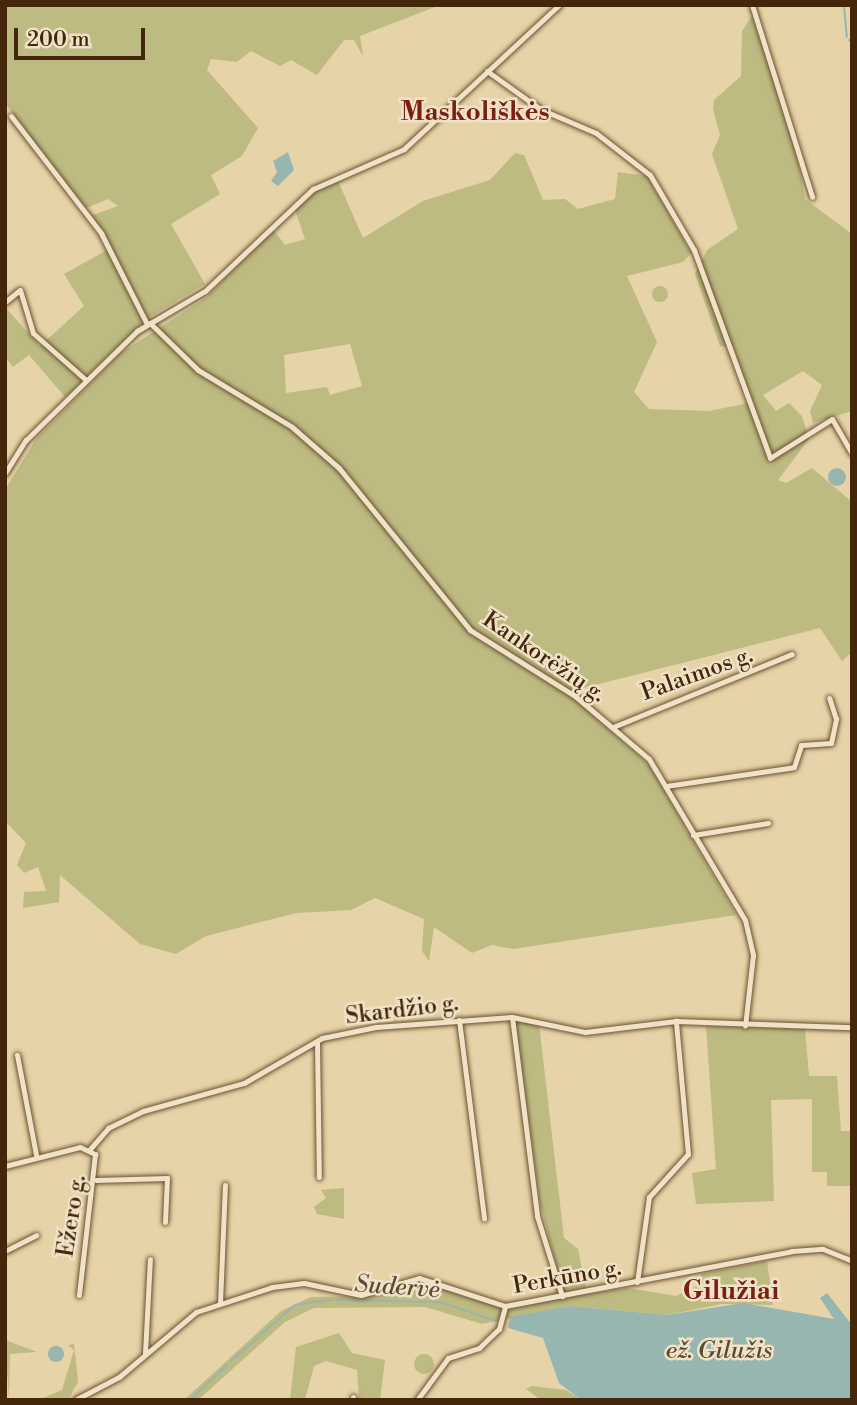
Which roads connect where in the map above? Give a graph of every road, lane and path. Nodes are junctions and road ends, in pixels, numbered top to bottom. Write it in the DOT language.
graph roads {
  1 [pos="559,5"];
  2 [pos="752,5"];
  3 [pos="487,71"];
  4 [pos="11,116"];
  5 [pos="812,197"];
  6 [pos="5,302"];
  7 [pos="149,324"];
  8 [pos="86,380"];
  9 [pos="852,453"];
  10 [pos="5,473"];
  11 [pos="792,654"];
  12 [pos="829,698"];
  13 [pos="613,727"];
  14 [pos="666,786"];
  15 [pos="768,823"];
  16 [pos="693,835"];
  17 [pos="512,1017"];
  18 [pos="459,1020"];
  19 [pos="676,1021"];
  20 [pos="746,1026"];
  21 [pos="852,1027"];
  22 [pos="317,1041"];
  23 [pos="17,1055"];
  24 [pos="90,1149"];
  25 [pos="36,1155"];
  26 [pos="5,1166"];
  27 [pos="319,1177"];
  28 [pos="96,1180"];
  29 [pos="225,1185"];
  30 [pos="484,1218"];
  31 [pos="165,1222"];
  32 [pos="36,1235"];
  33 [pos="5,1251"];
  34 [pos="150,1259"];
  35 [pos="852,1261"];
  36 [pos="637,1282"];
  37 [pos="79,1295"];
  38 [pos="562,1296"];
  39 [pos="220,1303"];
  40 [pos="505,1306"];
  41 [pos="145,1353"];
  42 [pos="75,1400"];
  43 [pos="417,1400"];
  1 -- 3 [label="street"];
  2 -- 5 [label="street"];
  3 -- 7 [label="street"];
  3 -- 9 [label="street"];
  4 -- 7 [label="street, Kankorėžių g."];
  6 -- 8 [label="street"];
  7 -- 8 [label="street"];
  7 -- 13 [label="street, Kankorėžių g."];
  8 -- 10 [label="street"];
  11 -- 13 [label="street, Palaimos g."];
  12 -- 14 [label="street"];
  13 -- 14 [label="street, Kankorėžių g."];
  14 -- 16 [label="street, Kankorėžių g."];
  15 -- 16 [label="street"];
  16 -- 20 [label="street, Kankorėžių g."];
  17 -- 18 [label="street, Skardžio g."];
  17 -- 19 [label="street, Skardžio g."];
  17 -- 38 [label="street"];
  18 -- 22 [label="street, Skardžio g."];
  18 -- 30 [label="street"];
  19 -- 20 [label="street, Skardžio g."];
  19 -- 36 [label="street"];
  20 -- 21 [label="street, Skardžio g."];
  22 -- 24 [label="street, Skardžio g."];
  22 -- 27 [label="street"];
  23 -- 25 [label="street"];
  24 -- 25 [label="street, Ežero g."];
  24 -- 28 [label="street, Ežero g."];
  25 -- 26 [label="street, Ežero g."];
  28 -- 31 [label="street"];
  28 -- 37 [label="street, Ežero g."];
  29 -- 39 [label="street"];
  32 -- 33 [label="street"];
  34 -- 41 [label="street"];
  35 -- 36 [label="street, Perkūno g."];
  36 -- 38 [label="street, Perkūno g."];
  38 -- 40 [label="street, Perkūno g."];
  39 -- 40 [label="street, Perkūno g."];
  39 -- 41 [label="street, Perkūno g."];
  40 -- 43 [label="street"];
  41 -- 42 [label="street, Perkūno g."];
}
